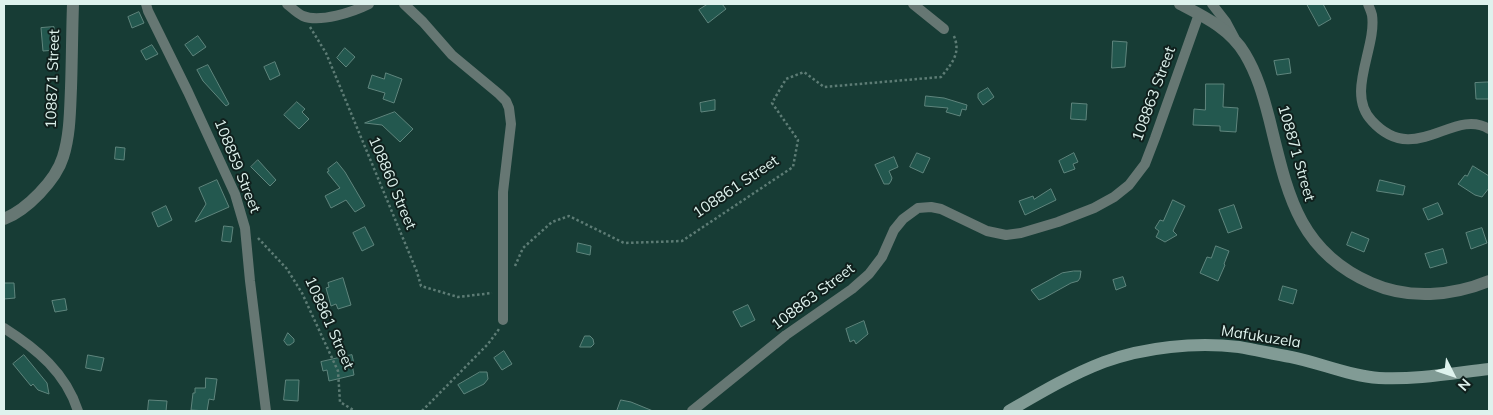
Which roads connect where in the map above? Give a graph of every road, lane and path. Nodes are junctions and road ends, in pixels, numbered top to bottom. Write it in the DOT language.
graph roads {
  1 [pos="72,4"];
  2 [pos="146,4"];
  3 [pos="287,4"];
  4 [pos="369,4"];
  5 [pos="404,4"];
  6 [pos="913,4"];
  7 [pos="1180,4"];
  8 [pos="1212,4"];
  9 [pos="1368,4"];
  10 [pos="1199,14"];
  11 [pos="302,16"];
  12 [pos="944,29"];
  13 [pos="1235,40"];
  14 [pos="1489,129"];
  15 [pos="4,219"];
  16 [pos="245,228"];
  17 [pos="515,266"];
  18 [pos="1489,281"];
  19 [pos="503,292"];
  20 [pos="503,320"];
  21 [pos="4,328"];
  22 [pos="1489,369"];
  23 [pos="78,411"];
  24 [pos="266,411"];
  25 [pos="355,411"];
  26 [pos="422,411"];
  27 [pos="692,411"];
  28 [pos="1009,411"];
  1 -- 15 [label="street, 108871 Street"];
  2 -- 16 [label="street, 108859 Street"];
  3 -- 11 [label="street"];
  4 -- 11 [label="street"];
  5 -- 19 [label="street"];
  6 -- 12 [label="street"];
  7 -- 10 [label="street, 108871 Street"];
  8 -- 13 [label="street"];
  9 -- 14 [label="street"];
  10 -- 13 [label="street, 108871 Street"];
  10 -- 27 [label="street, 108863 Street"];
  11 -- 19 [label="path, 108860 Street"];
  12 -- 17 [label="path, 108861 Street"];
  13 -- 18 [label="street, 108871 Street"];
  16 -- 24 [label="street, 108859 Street"];
  16 -- 25 [label="path, 108861 Street"];
  19 -- 20 [label="street"];
  20 -- 26 [label="path"];
  21 -- 23 [label="street"];
  22 -- 28 [label="main road, Mafukuzela"];
}
